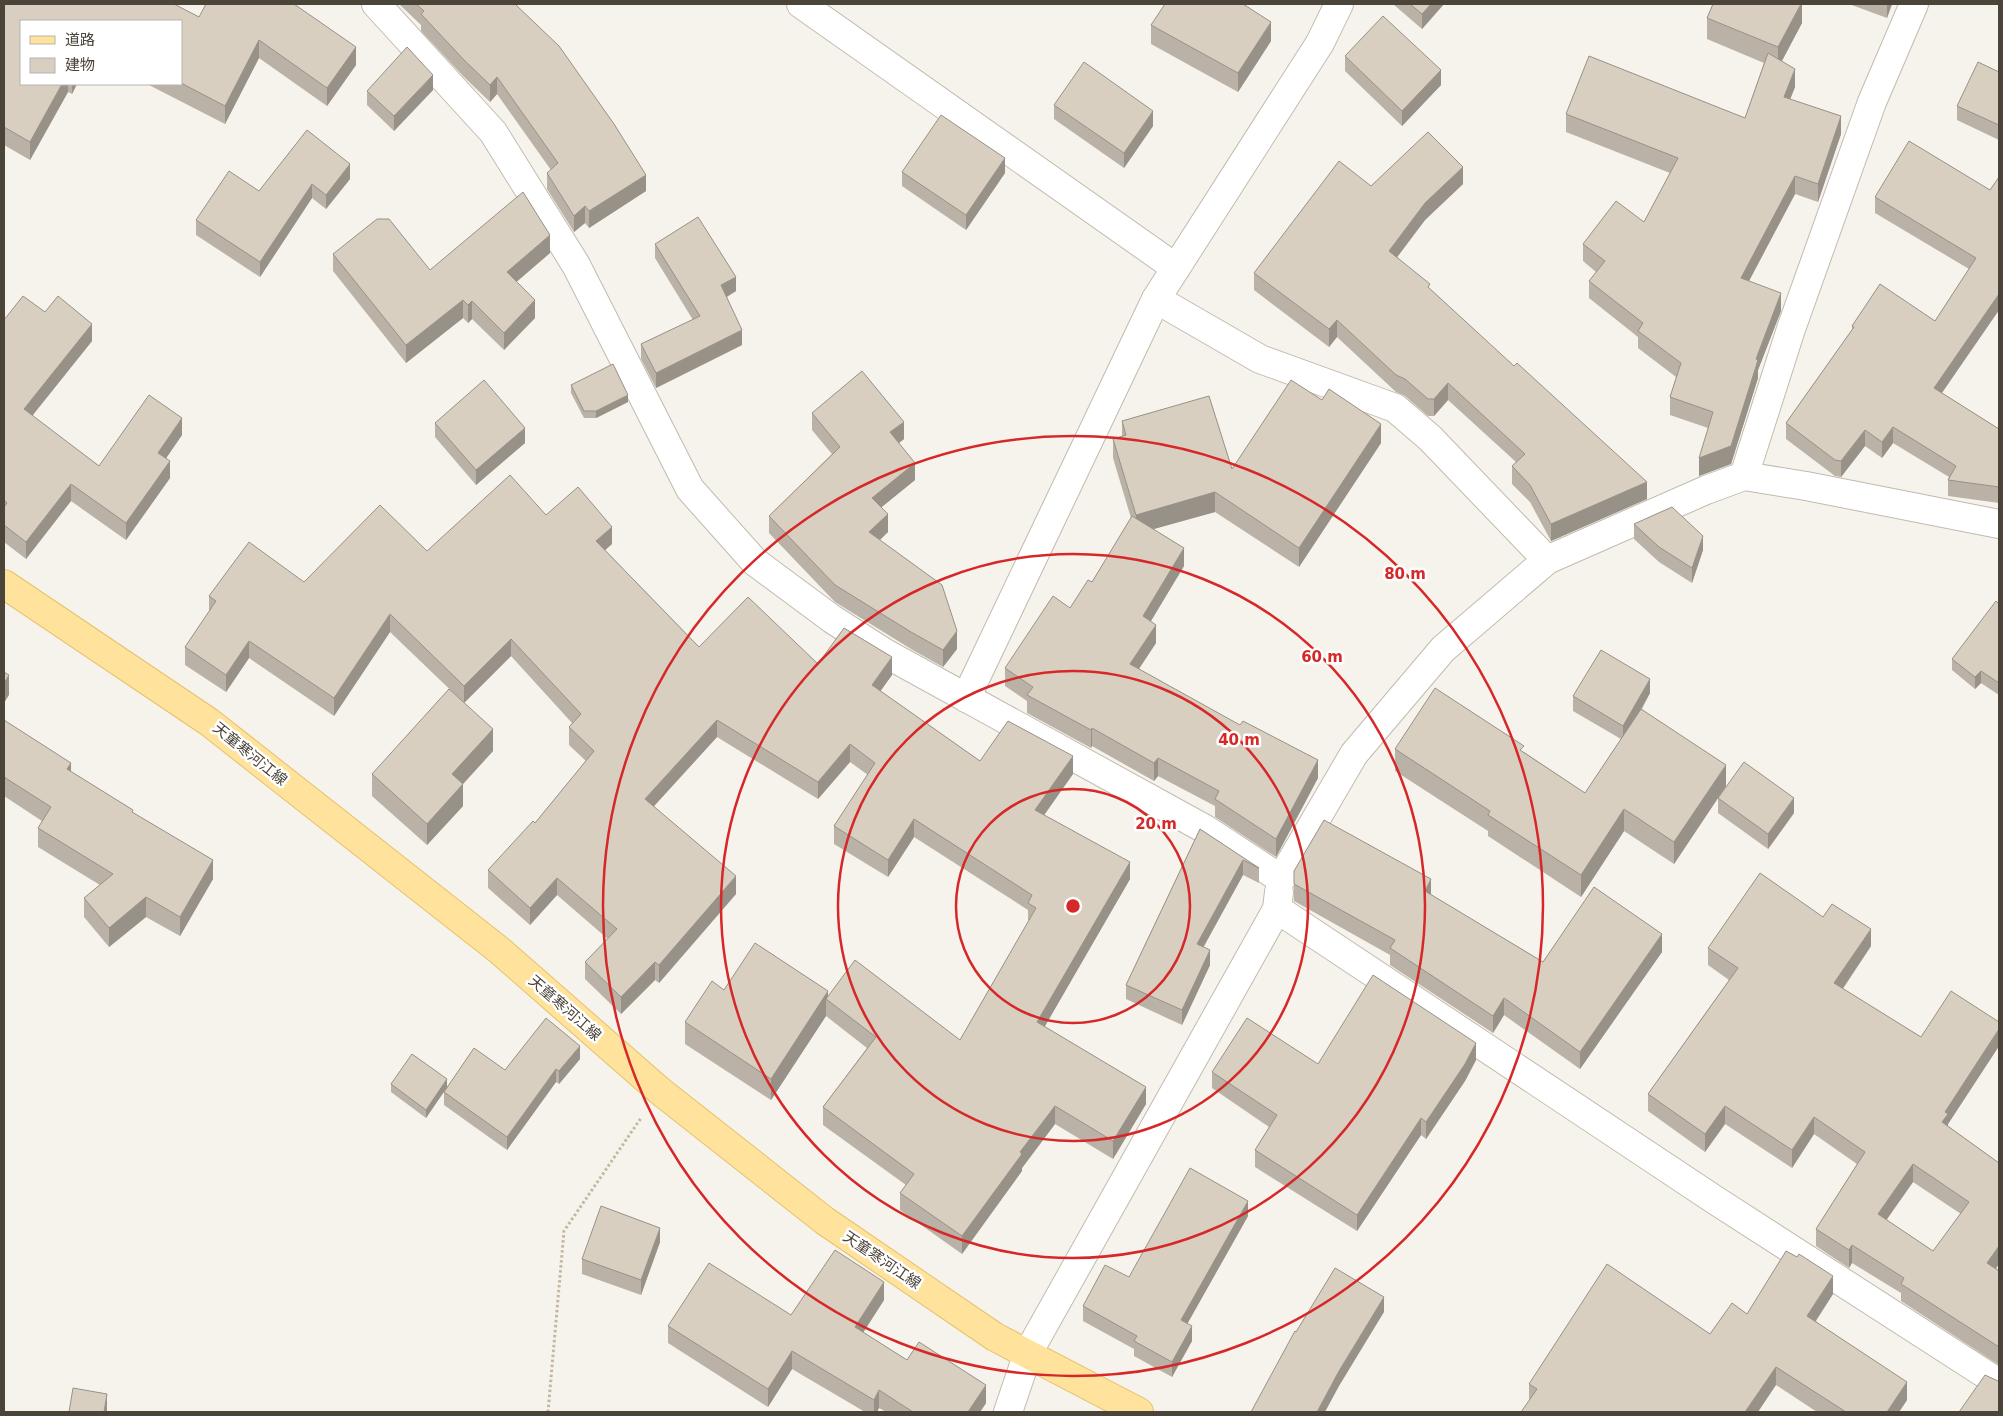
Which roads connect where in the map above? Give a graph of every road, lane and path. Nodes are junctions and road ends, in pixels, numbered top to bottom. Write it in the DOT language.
graph roads {
  1 [pos="376,4"];
  2 [pos="801,4"];
  3 [pos="1339,4"];
  4 [pos="1914,4"];
  5 [pos="1176,268"];
  6 [pos="1156,299"];
  7 [pos="1744,476"];
  8 [pos="1999,524"];
  9 [pos="1547,560"];
  10 [pos="4,584"];
  11 [pos="966,698"];
  12 [pos="1281,880"];
  13 [pos="1277,909"];
  14 [pos="660,1091"];
  15 [pos="1028,1353"];
  16 [pos="1999,1384"];
  17 [pos="548,1412"];
  18 [pos="1008,1412"];
  19 [pos="1139,1412"];
  1 -- 11 [label="street"];
  2 -- 5 [label="street"];
  3 -- 5 [label="street"];
  4 -- 7 [label="street"];
  5 -- 6 [label="street"];
  6 -- 9 [label="street"];
  6 -- 11 [label="street"];
  7 -- 8 [label="street"];
  7 -- 9 [label="street"];
  9 -- 12 [label="street"];
  10 -- 14 [label="main road, 天童寒河江線"];
  11 -- 12 [label="street"];
  12 -- 13 [label="street"];
  13 -- 15 [label="street"];
  13 -- 16 [label="street"];
  14 -- 15 [label="main road, 天童寒河江線"];
  14 -- 17 [label="path"];
  15 -- 18 [label="street"];
  15 -- 19 [label="main road, 天童寒河江線"];
}
